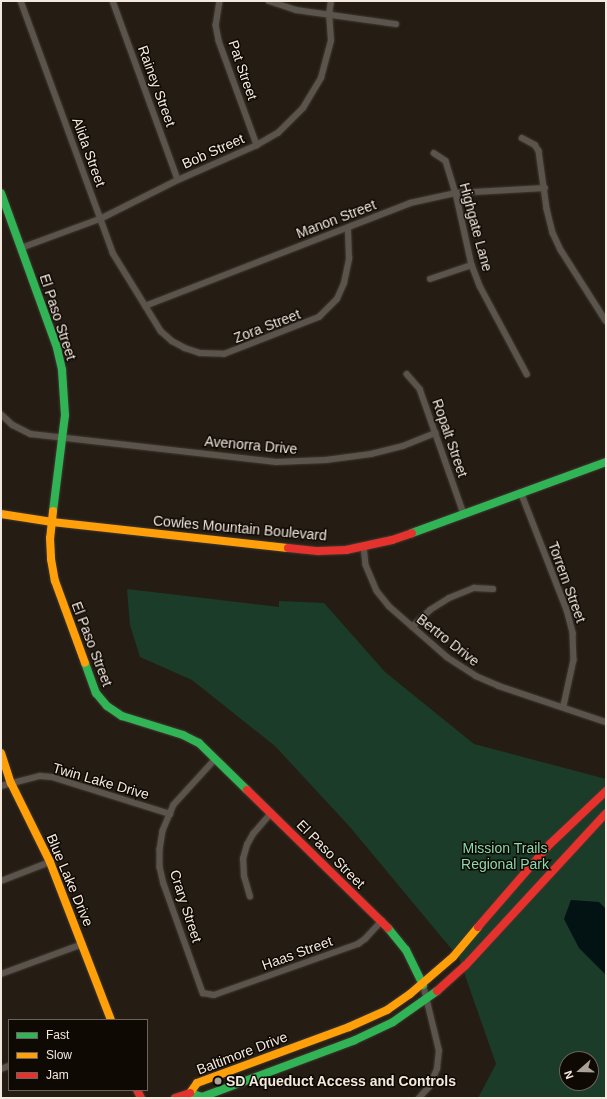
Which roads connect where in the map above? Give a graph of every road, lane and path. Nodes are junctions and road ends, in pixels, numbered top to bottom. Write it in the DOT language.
graph roads {
  1 [pos="21,1"];
  2 [pos="113,1"];
  3 [pos="220,1"];
  4 [pos="269,1"];
  5 [pos="331,1"];
  6 [pos="329,15"];
  7 [pos="396,24"];
  8 [pos="522,138"];
  9 [pos="257,145"];
  10 [pos="434,153"];
  11 [pos="178,180"];
  12 [pos="545,188"];
  13 [pos="1,193"];
  14 [pos="456,193"];
  15 [pos="100,219"];
  16 [pos="348,228"];
  17 [pos="21,248"];
  18 [pos="472,265"];
  19 [pos="430,279"];
  20 [pos="145,306"];
  21 [pos="606,321"];
  22 [pos="407,374"];
  23 [pos="527,374"];
  24 [pos="1,414"];
  25 [pos="435,433"];
  26 [pos="62,438"];
  27 [pos="606,462"];
  28 [pos="521,492"];
  29 [pos="1,514"];
  30 [pos="464,514"];
  31 [pos="52,522"];
  32 [pos="364,546"];
  33 [pos="492,589"];
  34 [pos="412,627"];
  35 [pos="564,706"];
  36 [pos="606,722"];
  37 [pos="1,753"];
  38 [pos="216,759"];
  39 [pos="11,783"];
  40 [pos="1,786"];
  41 [pos="606,791"];
  42 [pos="271,813"];
  43 [pos="606,813"];
  44 [pos="170,814"];
  45 [pos="50,862"];
  46 [pos="1,881"];
  47 [pos="250,897"];
  48 [pos="382,922"];
  49 [pos="83,944"];
  50 [pos="1,974"];
  51 [pos="423,985"];
  52 [pos="214,995"];
  53 [pos="428,999"];
  54 [pos="111,1019"];
  55 [pos="190,1093"];
  56 [pos="175,1098"];
  57 [pos="419,1098"];
  1 -- 15 [label="street, Alida Street"];
  2 -- 11 [label="street, Rainey Street"];
  3 -- 9 [label="street, Pat Street"];
  4 -- 6 [label="street"];
  5 -- 6 [label="street, Bob Street"];
  6 -- 7 [label="street"];
  6 -- 9 [label="street, Bob Street"];
  8 -- 12 [label="street"];
  9 -- 11 [label="street, Bob Street"];
  10 -- 14 [label="street, Highgate Lane"];
  11 -- 15 [label="street, Bob Street"];
  12 -- 14 [label="street, Manon Street"];
  12 -- 21 [label="street"];
  13 -- 17 [label="street, El Paso Street"];
  14 -- 16 [label="street, Manon Street"];
  14 -- 18 [label="street, Highgate Lane"];
  15 -- 17 [label="street, Bob Street"];
  15 -- 20 [label="street, Alida Street"];
  16 -- 20 [label="street, Manon Street"];
  16 -- 20 [label="street, Zora Street"];
  17 -- 26 [label="street, El Paso Street"];
  18 -- 19 [label="street"];
  18 -- 23 [label="street, Highgate Lane"];
  22 -- 25 [label="street, Ropalt Street"];
  24 -- 26 [label="street, Avenorra Drive"];
  25 -- 26 [label="street, Avenorra Drive"];
  25 -- 30 [label="street, Ropalt Street"];
  26 -- 31 [label="street, El Paso Street"];
  27 -- 28 [label="street, Cowles Mountain Boulevard"];
  28 -- 30 [label="street, Cowles Mountain Boulevard"];
  28 -- 35 [label="street, Torrem Street"];
  29 -- 31 [label="street, Cowles Mountain Boulevard"];
  30 -- 32 [label="street, Cowles Mountain Boulevard"];
  31 -- 32 [label="street, Cowles Mountain Boulevard"];
  31 -- 38 [label="street, El Paso Street"];
  32 -- 34 [label="street, Bertro Drive"];
  33 -- 34 [label="street"];
  34 -- 35 [label="street, Bertro Drive"];
  35 -- 36 [label="street, Bertro Drive"];
  37 -- 39 [label="street, Blue Lake Drive"];
  38 -- 42 [label="street, El Paso Street"];
  38 -- 44 [label="street, Crary Street"];
  39 -- 40 [label="street, Twin Lake Drive"];
  39 -- 44 [label="street, Twin Lake Drive"];
  39 -- 45 [label="street, Blue Lake Drive"];
  41 -- 51 [label="street, Baltimore Drive"];
  42 -- 47 [label="street"];
  42 -- 48 [label="street, El Paso Street"];
  43 -- 53 [label="street, Baltimore Drive"];
  44 -- 52 [label="street, Crary Street"];
  45 -- 46 [label="street"];
  45 -- 49 [label="street, Blue Lake Drive"];
  48 -- 51 [label="street, El Paso Street"];
  48 -- 52 [label="street, Haas Street"];
  49 -- 50 [label="street"];
  49 -- 54 [label="street, Blue Lake Drive"];
  51 -- 53 [label="street"];
  51 -- 55 [label="street, Baltimore Drive"];
  53 -- 55 [label="street, Baltimore Drive"];
  53 -- 57 [label="street"];
  55 -- 56 [label="street"];
}
